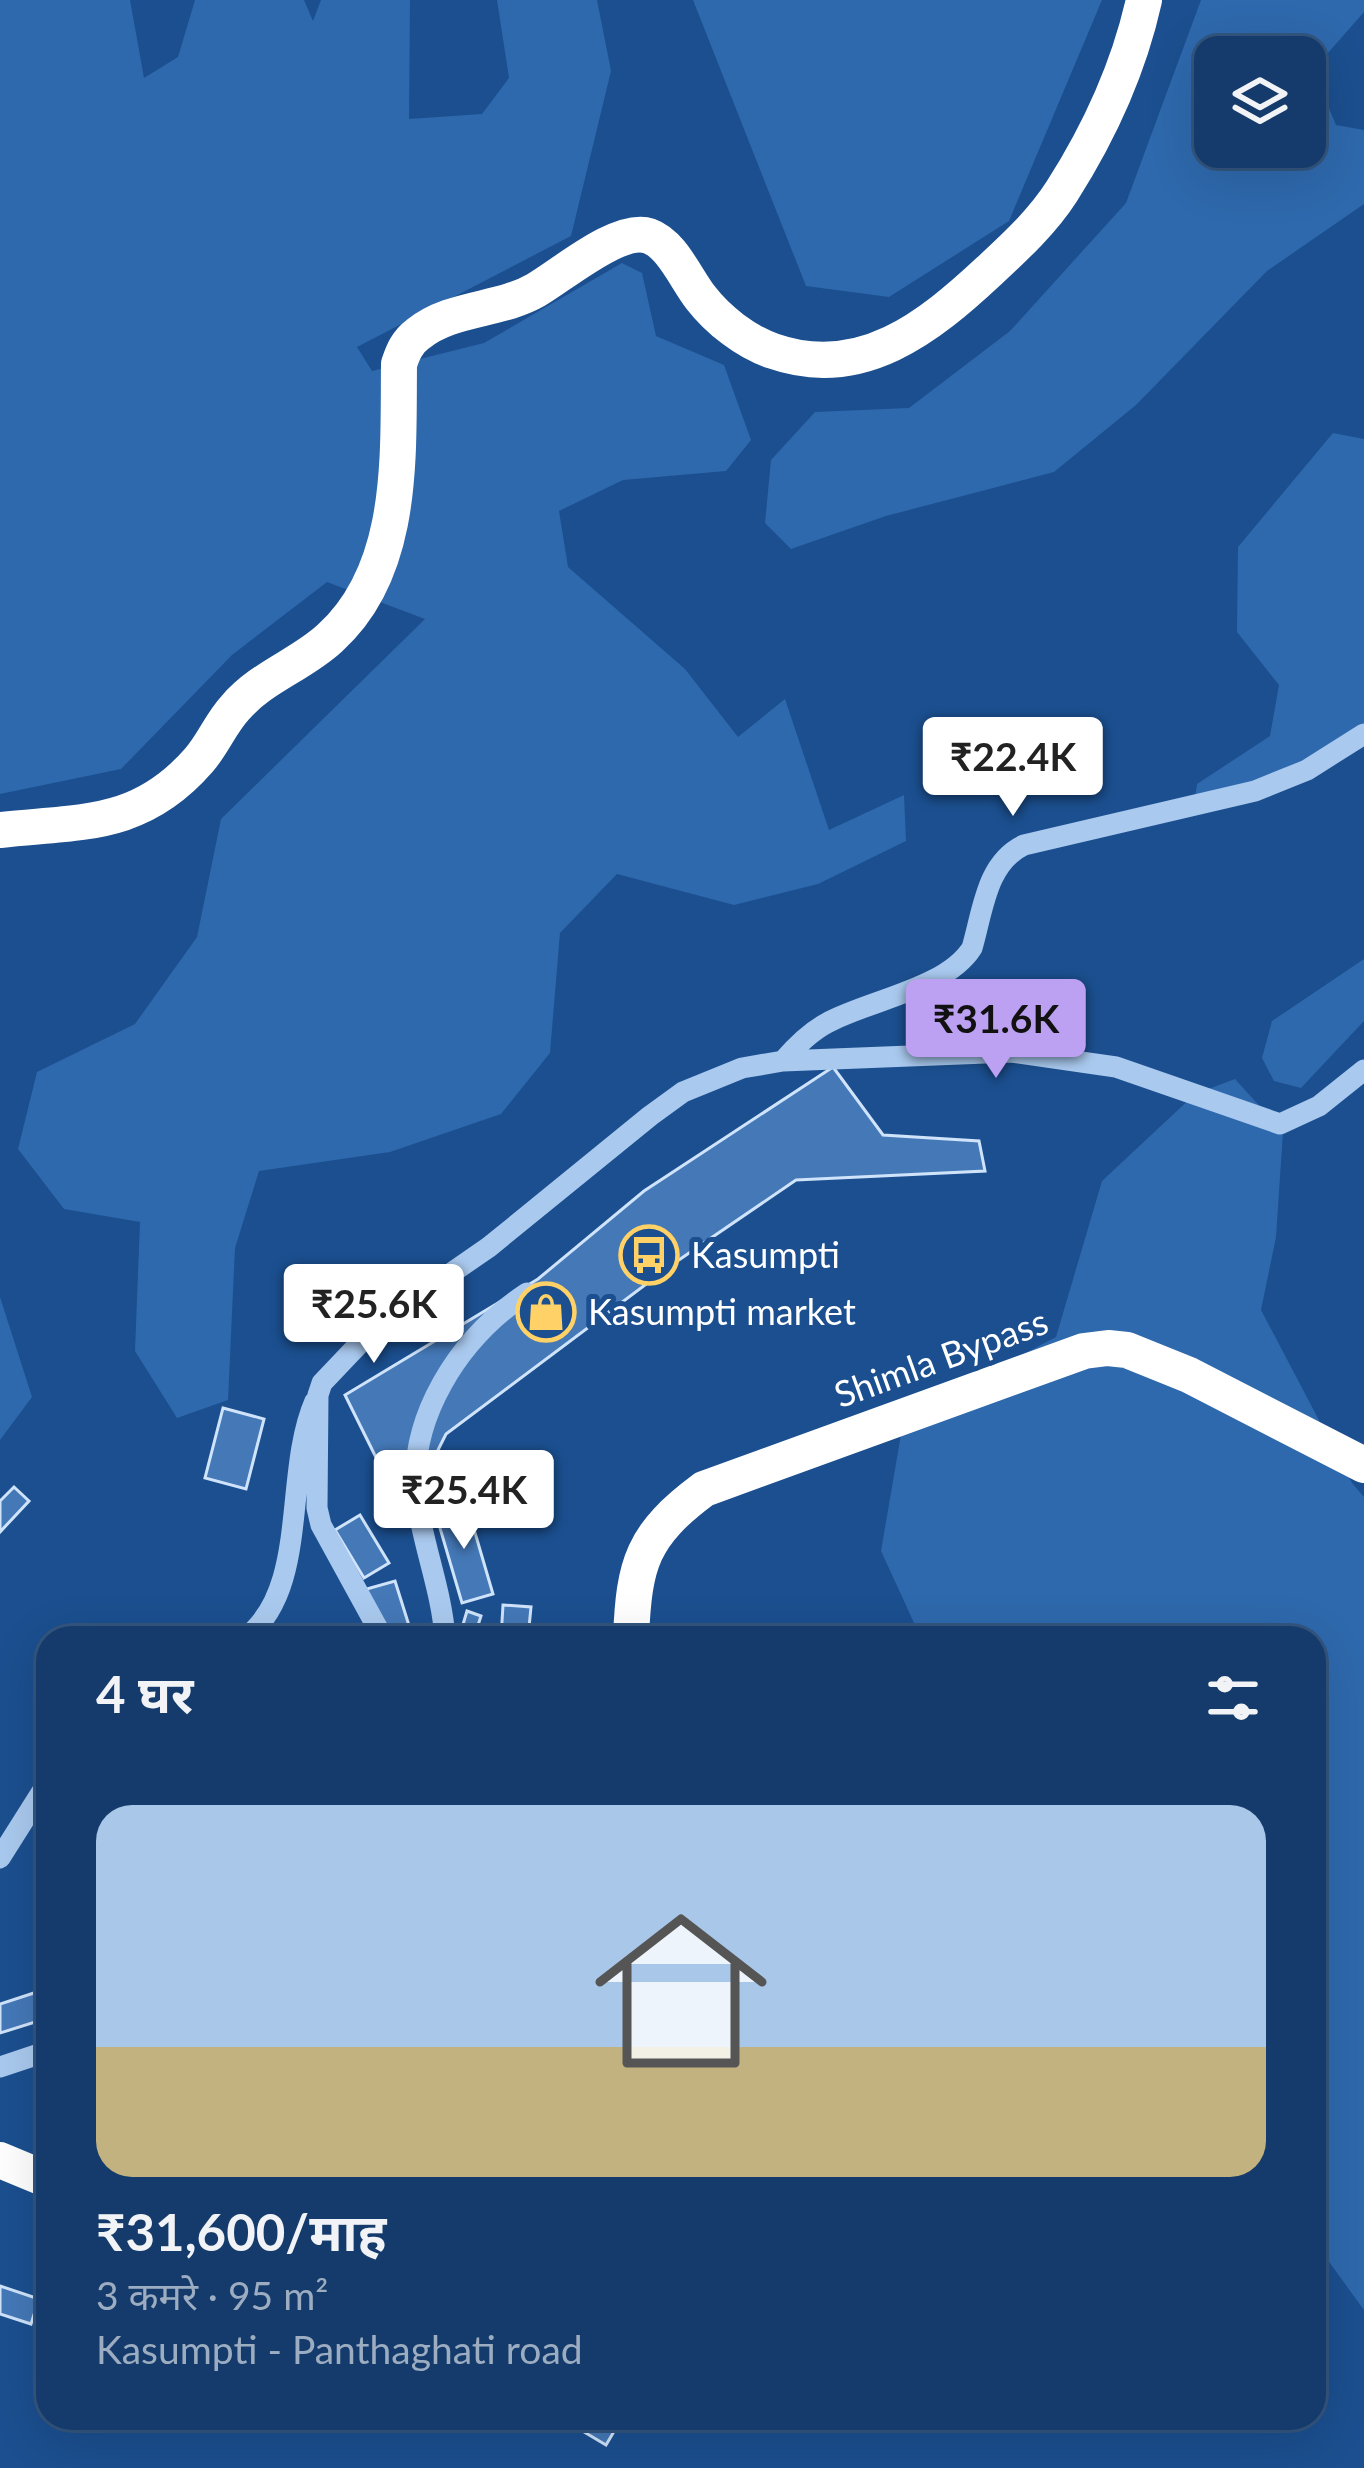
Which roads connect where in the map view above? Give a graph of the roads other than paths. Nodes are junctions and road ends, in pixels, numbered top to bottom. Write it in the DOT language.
graph roads {
  1 [pos="1144,0"];
  2 [pos="1364,734"];
  3 [pos="0,830"];
  4 [pos="783,1060"];
  5 [pos="1364,1070"];
  6 [pos="526,1293"];
  7 [pos="318,1395"];
  8 [pos="1364,1465"];
  9 [pos="261,1626"];
  10 [pos="375,1626"];
  11 [pos="443,1626"];
  12 [pos="632,1626"];
  13 [pos="36,1801"];
  14 [pos="0,1858"];
  15 [pos="36,2055"];
  16 [pos="0,2066"];
  17 [pos="0,2160"];
  18 [pos="36,2175"];
  1 -- 3 [label="highway"];
  2 -- 4 [label="street"];
  4 -- 5 [label="street"];
  4 -- 7 [label="street"];
  6 -- 11 [label="street"];
  7 -- 9 [label="street"];
  7 -- 10 [label="street"];
  8 -- 12 [label="highway, Shimla Bypass"];
  13 -- 14 [label="street"];
  15 -- 16 [label="street"];
  17 -- 18 [label="highway"];
}
